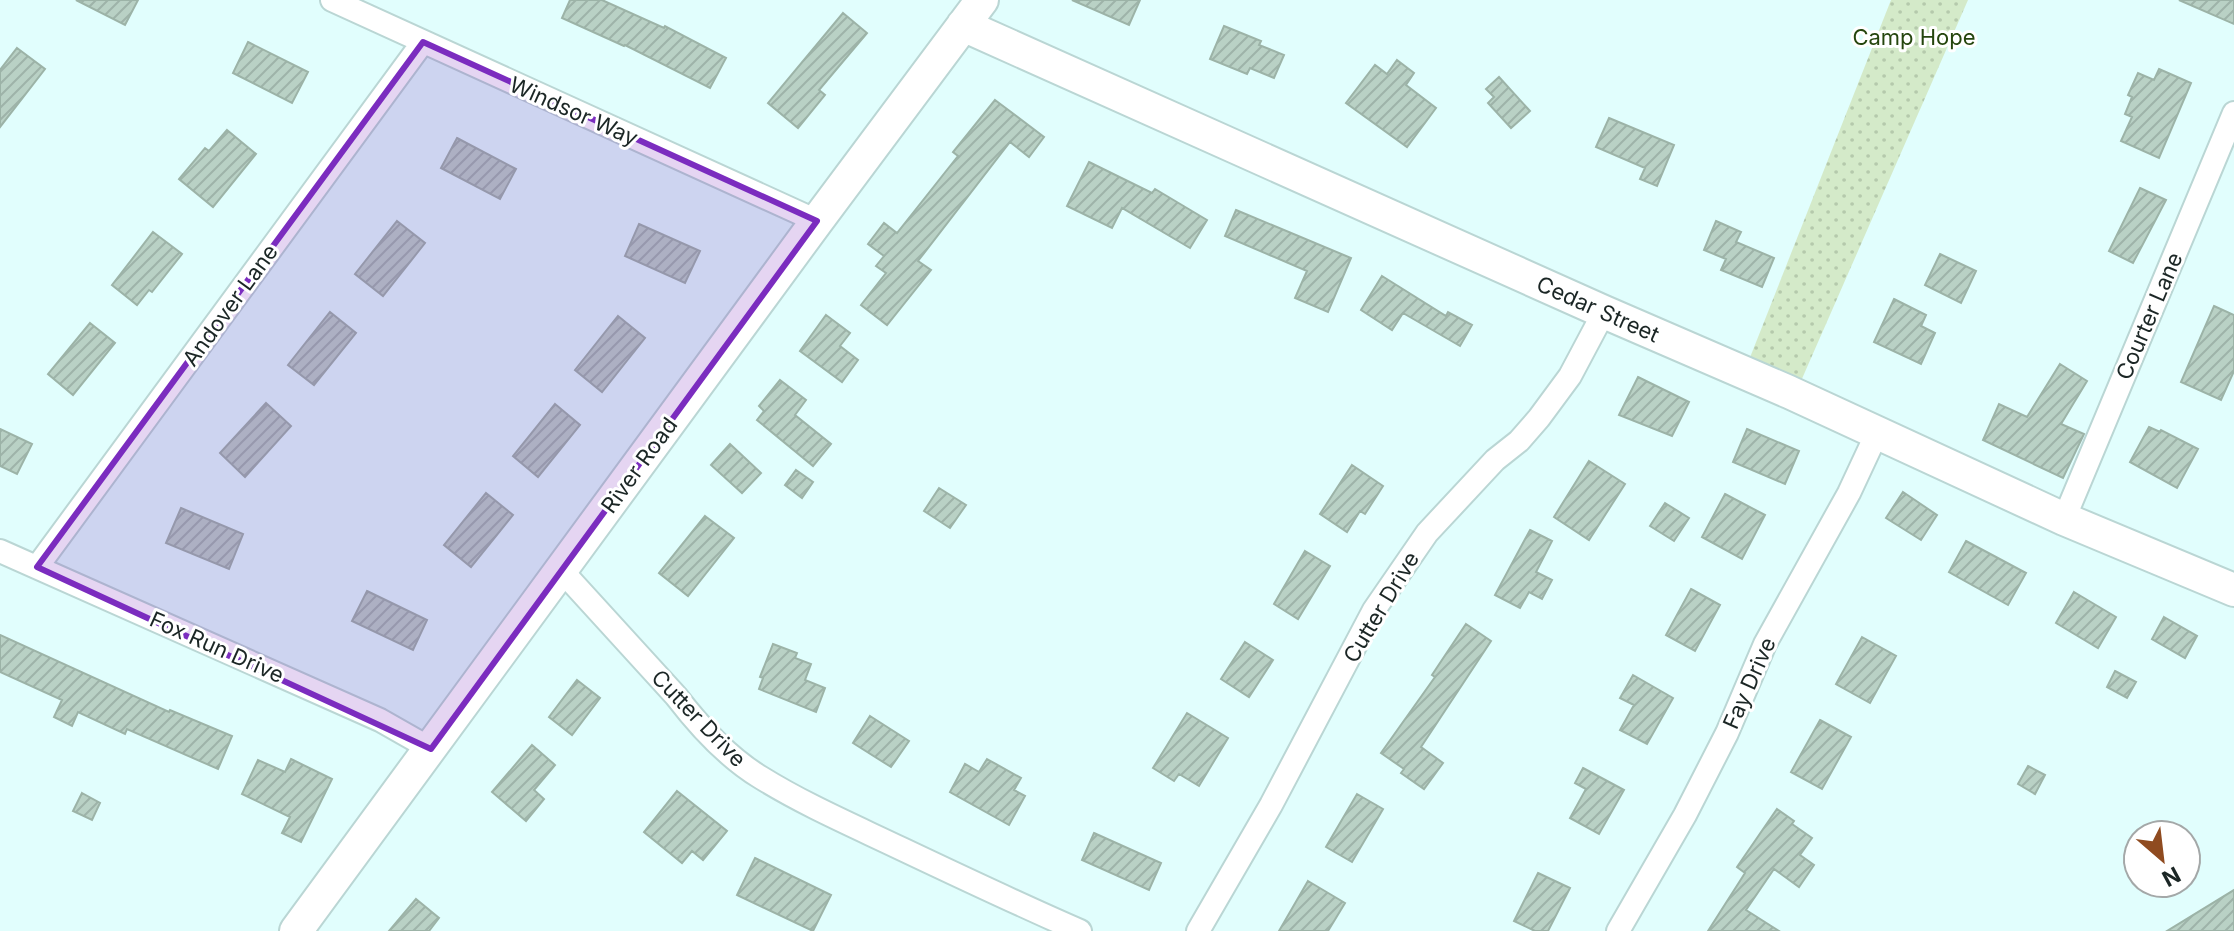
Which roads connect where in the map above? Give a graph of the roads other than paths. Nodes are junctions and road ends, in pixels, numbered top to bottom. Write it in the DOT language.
graph roads {
  1 [pos="332,0"];
  2 [pos="982,0"];
  3 [pos="963,25"];
  4 [pos="423,42"];
  5 [pos="2234,113"];
  6 [pos="817,221"];
  7 [pos="1604,312"];
  8 [pos="1877,433"];
  9 [pos="2064,519"];
  10 [pos="0,551"];
  11 [pos="37,567"];
  12 [pos="562,571"];
  13 [pos="2234,590"];
  14 [pos="431,749"];
  15 [pos="296,931"];
  16 [pos="1080,931"];
  17 [pos="1198,931"];
  18 [pos="1618,931"];
  1 -- 4 [label="street, Windsor Way"];
  2 -- 3 [label="street, River Road"];
  3 -- 6 [label="street, River Road"];
  3 -- 7 [label="street, Cedar Street"];
  4 -- 6 [label="street, Windsor Way"];
  4 -- 11 [label="street, Andover Lane"];
  5 -- 9 [label="street, Courter Lane"];
  6 -- 12 [label="street, River Road"];
  7 -- 8 [label="street, Cedar Street"];
  7 -- 17 [label="street, Cutter Drive"];
  8 -- 9 [label="street, Cedar Street"];
  8 -- 18 [label="street, Fay Drive"];
  9 -- 13 [label="street, Cedar Street"];
  10 -- 11 [label="street, Fox Run Drive"];
  11 -- 14 [label="street, Fox Run Drive"];
  12 -- 14 [label="street, River Road"];
  12 -- 16 [label="street, Cutter Drive"];
  14 -- 15 [label="street, River Road"];
}
